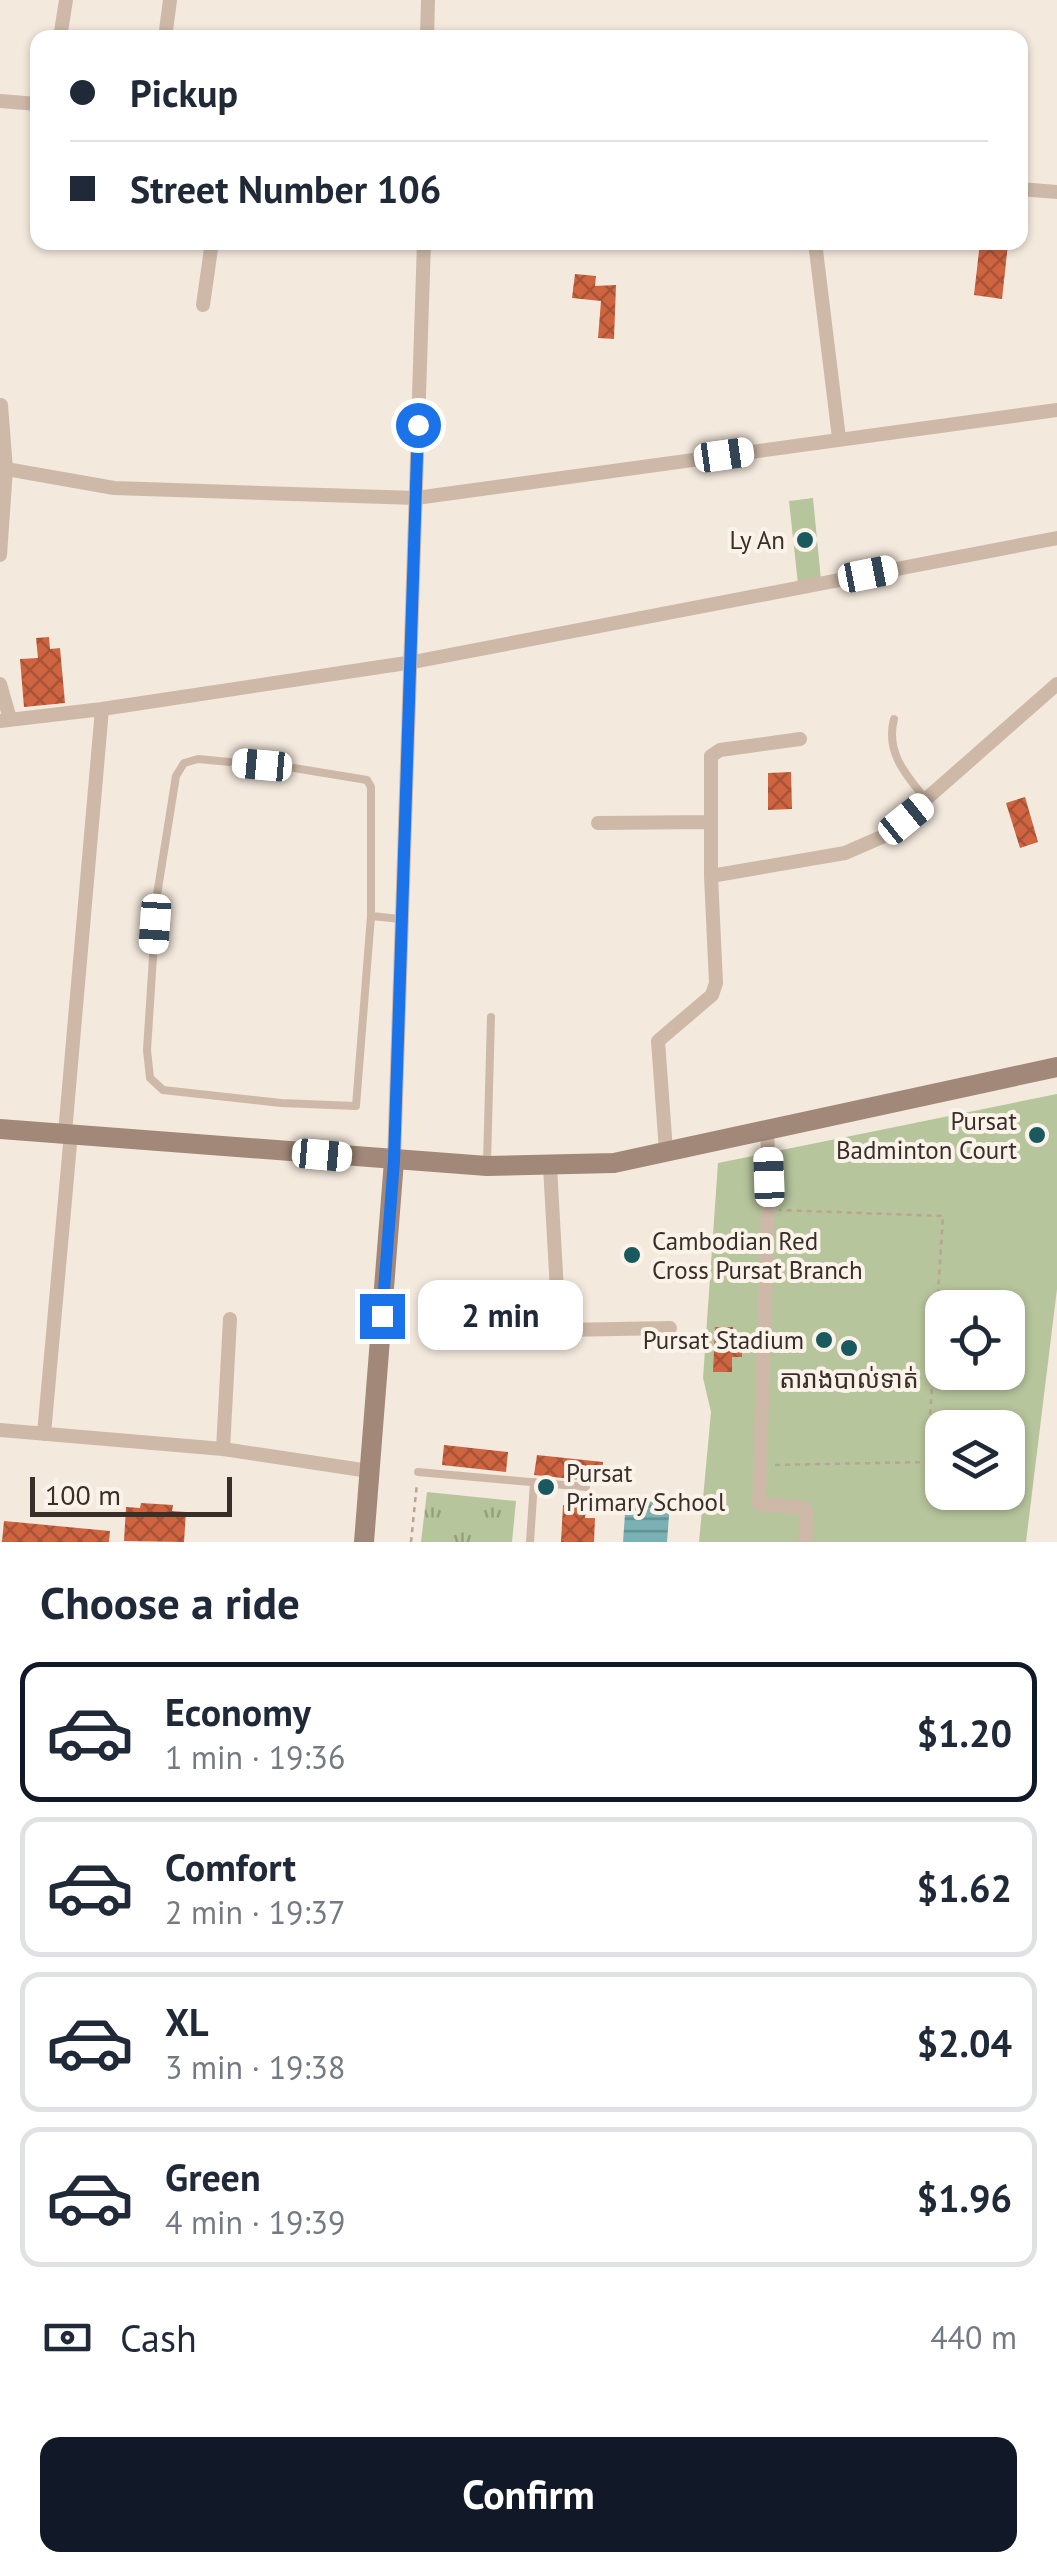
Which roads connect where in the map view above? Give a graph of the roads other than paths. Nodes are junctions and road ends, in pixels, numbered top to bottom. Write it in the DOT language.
graph roads {
  1 [pos="66,0"];
  2 [pos="170,0"];
  3 [pos="428,0"];
  4 [pos="61,30"];
  5 [pos="166,30"];
  6 [pos="428,30"];
  7 [pos="0,100"];
  8 [pos="30,103"];
  9 [pos="1028,190"];
  10 [pos="1057,192"];
  11 [pos="211,250"];
  12 [pos="424,250"];
  13 [pos="815,250"];
  14 [pos="203,304"];
  15 [pos="1,404"];
  16 [pos="1057,410"];
  17 [pos="839,438"];
  18 [pos="3,468"];
  19 [pos="416,498"];
  20 [pos="1057,538"];
  21 [pos="0,555"];
  22 [pos="412,662"];
  23 [pos="0,684"];
  24 [pos="1057,684"];
  25 [pos="102,709"];
  26 [pos="894,718"];
  27 [pos="5,721"];
  28 [pos="800,739"];
  29 [pos="927,801"];
  30 [pos="710,822"];
  31 [pos="598,823"];
  32 [pos="711,876"];
  33 [pos="371,916"];
  34 [pos="402,918"];
  35 [pos="492,1018"];
  36 [pos="1057,1067"];
  37 [pos="0,1129"];
  38 [pos="767,1129"];
  39 [pos="68,1133"];
  40 [pos="666,1152"];
  41 [pos="394,1161"];
  42 [pos="487,1166"];
  43 [pos="550,1166"];
  44 [pos="230,1319"];
  45 [pos="670,1328"];
  46 [pos="0,1430"];
  47 [pos="44,1434"];
  48 [pos="223,1449"];
  49 [pos="369,1471"];
  50 [pos="418,1472"];
  51 [pos="534,1482"];
  52 [pos="586,1487"];
  53 [pos="364,1542"];
  54 [pos="530,1542"];
  55 [pos="805,1542"];
  1 -- 4 [label="street"];
  2 -- 5 [label="street"];
  3 -- 6 [label="street"];
  7 -- 8 [label="street"];
  9 -- 10 [label="street"];
  11 -- 14 [label="street"];
  12 -- 19 [label="street"];
  13 -- 17 [label="street"];
  15 -- 18 [label="street"];
  16 -- 17 [label="street"];
  17 -- 19 [label="street"];
  18 -- 19 [label="street"];
  18 -- 21 [label="street"];
  19 -- 22 [label="street"];
  20 -- 22 [label="street"];
  22 -- 25 [label="street"];
  22 -- 34 [label="street"];
  23 -- 27 [label="street"];
  24 -- 29 [label="street"];
  25 -- 27 [label="street"];
  25 -- 39 [label="street"];
  26 -- 29 [label="lane"];
  28 -- 30 [label="street"];
  29 -- 32 [label="street"];
  30 -- 31 [label="street"];
  30 -- 32 [label="street"];
  32 -- 40 [label="street"];
  33 -- 33 [label="lane"];
  33 -- 34 [label="lane"];
  34 -- 41 [label="street"];
  35 -- 42 [label="lane"];
  36 -- 38 [label="street"];
  37 -- 39 [label="street"];
  38 -- 40 [label="street"];
  38 -- 55 [label="street"];
  39 -- 41 [label="street"];
  39 -- 47 [label="street"];
  40 -- 43 [label="street"];
  41 -- 42 [label="street"];
  41 -- 49 [label="street"];
  42 -- 43 [label="street"];
  43 -- 45 [label="street"];
  44 -- 48 [label="street"];
  46 -- 47 [label="street"];
  47 -- 48 [label="street"];
  48 -- 49 [label="street"];
  49 -- 53 [label="street"];
  50 -- 51 [label="lane"];
  51 -- 52 [label="lane"];
  51 -- 54 [label="lane"];
}
